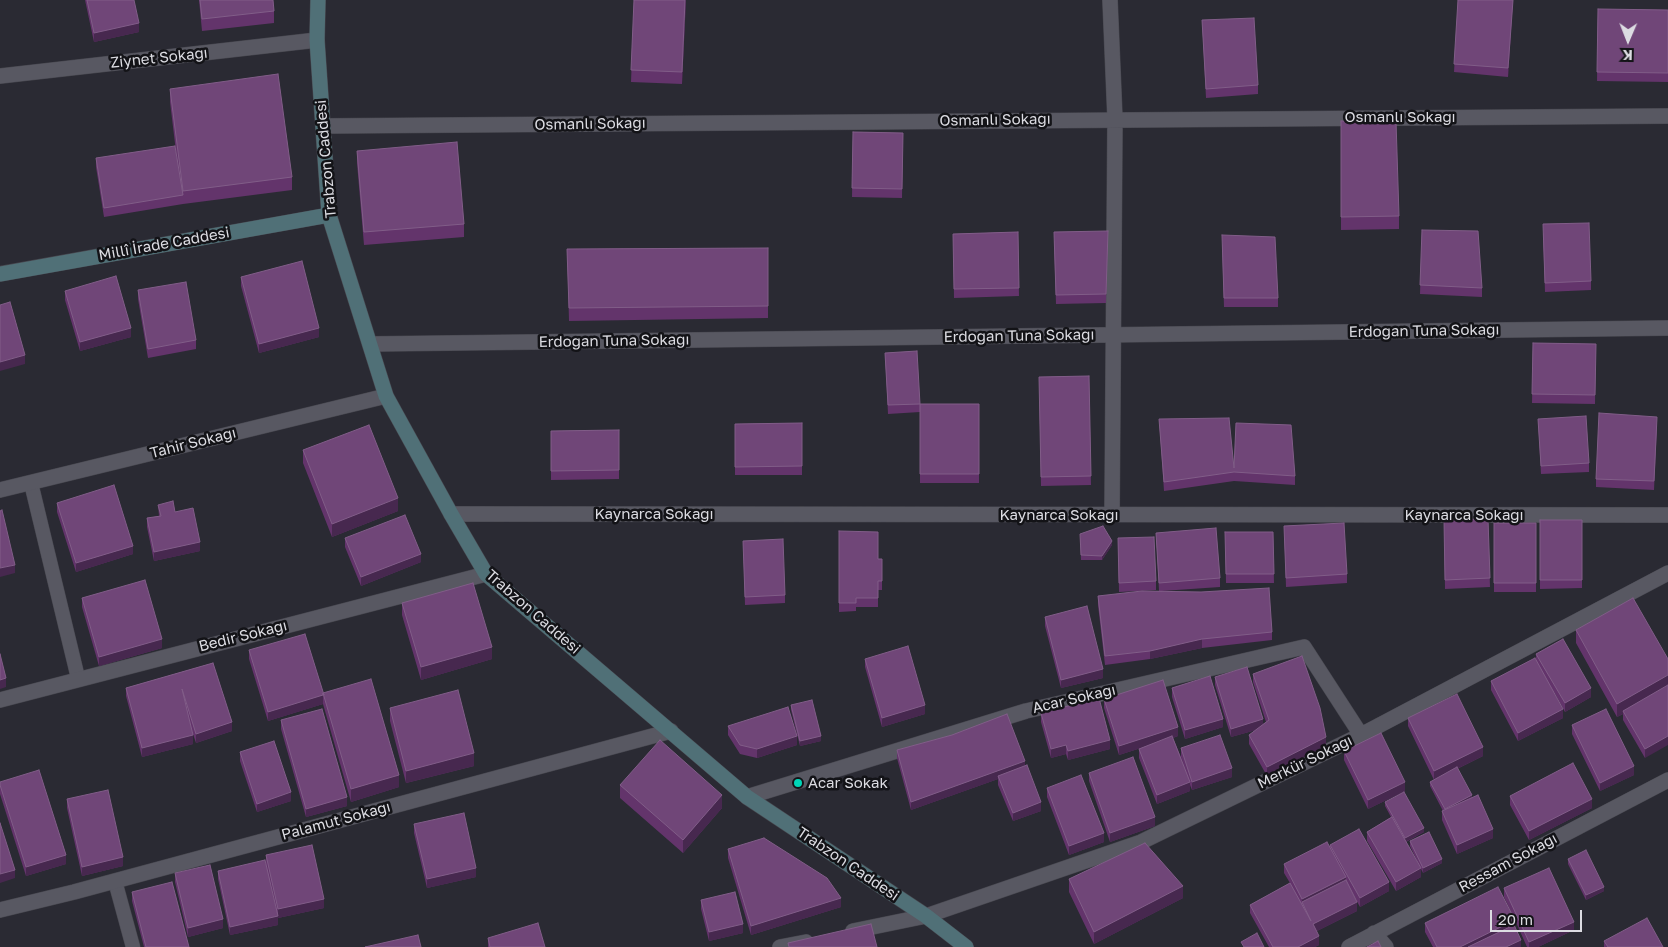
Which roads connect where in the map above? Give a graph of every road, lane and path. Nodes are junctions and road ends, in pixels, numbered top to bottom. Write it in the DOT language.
graph roads {
  1 [pos="318,0"];
  2 [pos="1110,0"];
  3 [pos="317,40"];
  4 [pos="0,76"];
  5 [pos="1668,116"];
  6 [pos="1115,119"];
  7 [pos="323,126"];
  8 [pos="329,214"];
  9 [pos="0,274"];
  10 [pos="1668,328"];
  11 [pos="1114,335"];
  12 [pos="370,344"];
  13 [pos="386,396"];
  14 [pos="31,483"];
  15 [pos="0,490"];
  16 [pos="450,514"];
  17 [pos="1112,515"];
  18 [pos="1668,515"];
  19 [pos="1668,573"];
  20 [pos="486,574"];
  21 [pos="78,678"];
  22 [pos="0,700"];
  23 [pos="671,731"];
  24 [pos="1361,735"];
  25 [pos="1668,780"];
  26 [pos="747,797"];
  27 [pos="115,881"];
  28 [pos="0,910"];
  29 [pos="926,916"];
  30 [pos="1374,933"];
  31 [pos="838,935"];
  32 [pos="819,939"];
  33 [pos="133,947"];
  34 [pos="780,947"];
  35 [pos="966,947"];
  36 [pos="1349,947"];
  37 [pos="1386,947"];
  1 -- 3 [label="main road, Trabzon Caddesi"];
  2 -- 6 [label="street"];
  3 -- 4 [label="street, Ziynet Sokağı"];
  3 -- 7 [label="main road, Trabzon Caddesi"];
  5 -- 6 [label="street, Osmanlı Sokağı"];
  6 -- 7 [label="street, Osmanlı Sokağı"];
  6 -- 11 [label="street"];
  7 -- 8 [label="main road, Trabzon Caddesi"];
  8 -- 9 [label="main road, Millî İrade Caddesi"];
  8 -- 12 [label="main road, Trabzon Caddesi"];
  10 -- 11 [label="street, Erdoğan Tuna Sokağı"];
  11 -- 12 [label="street, Erdoğan Tuna Sokağı"];
  11 -- 17 [label="street"];
  12 -- 13 [label="main road, Trabzon Caddesi"];
  13 -- 14 [label="street, Tahir Sokağı"];
  13 -- 16 [label="main road, Trabzon Caddesi"];
  14 -- 15 [label="street, Tahir Sokağı"];
  14 -- 21 [label="lane"];
  16 -- 17 [label="street, Kaynarca Sokağı"];
  16 -- 20 [label="main road, Trabzon Caddesi"];
  17 -- 18 [label="street, Kaynarca Sokağı"];
  19 -- 24 [label="street, Merkür Sokağı"];
  20 -- 21 [label="street, Bedir Sokağı"];
  20 -- 23 [label="main road, Trabzon Caddesi"];
  21 -- 22 [label="street, Bedir Sokağı"];
  23 -- 26 [label="main road, Trabzon Caddesi"];
  23 -- 27 [label="street, Palamut Sokağı"];
  24 -- 26 [label="street, Acar Sokağı"];
  24 -- 29 [label="street, Merkür Sokağı"];
  25 -- 30 [label="street, Ressam Sokağı"];
  26 -- 29 [label="main road, Trabzon Caddesi"];
  27 -- 28 [label="street, Palamut Sokağı"];
  27 -- 33 [label="lane"];
  29 -- 31 [label="street, Merkür Sokağı"];
  29 -- 35 [label="main road, Trabzon Caddesi"];
  30 -- 36 [label="street, Ressam Sokağı"];
  30 -- 37 [label="street"];
  32 -- 34 [label="street"];
}
